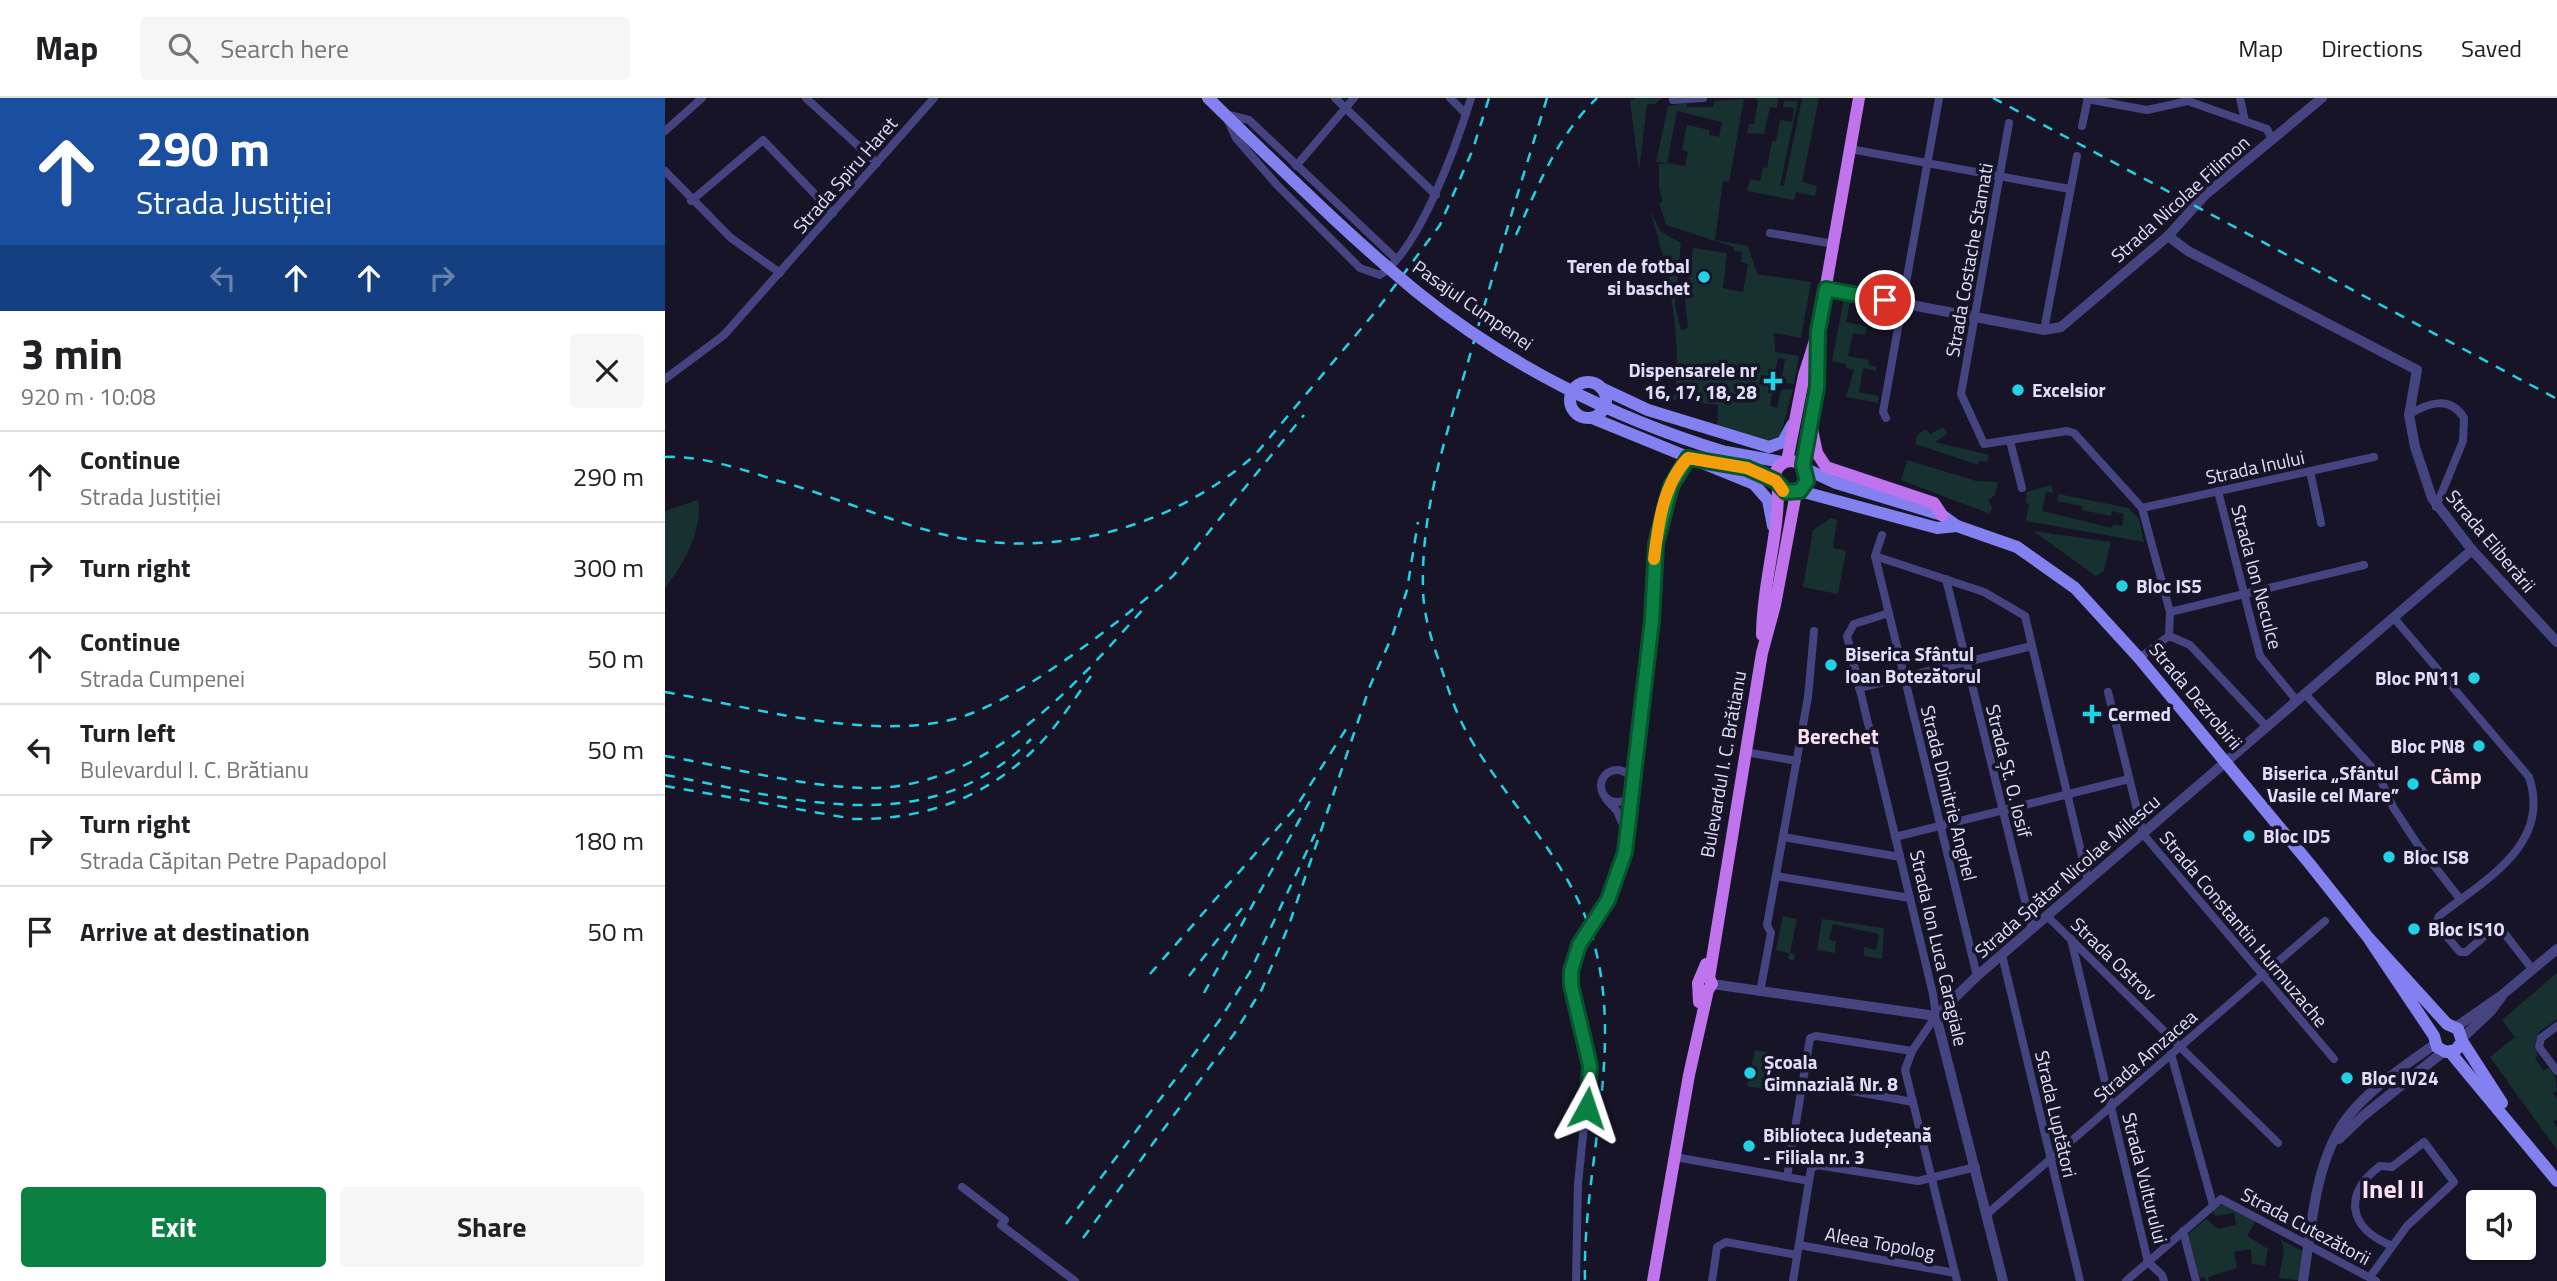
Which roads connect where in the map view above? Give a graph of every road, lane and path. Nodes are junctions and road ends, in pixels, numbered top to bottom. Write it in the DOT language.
graph roads {
  1 [pos="702,98"];
  2 [pos="806,98"];
  3 [pos="934,98"];
  4 [pos="1208,98"];
  5 [pos="1335,98"];
  6 [pos="1354,98"];
  7 [pos="1450,98"];
  8 [pos="1471,98"];
  9 [pos="1703,98"];
  10 [pos="1859,98"];
  11 [pos="1939,98"];
  12 [pos="2240,98"];
  13 [pos="2322,98"];
  14 [pos="2087,99"];
  15 [pos="2188,99"];
  16 [pos="1673,100"];
  17 [pos="1345,108"];
  18 [pos="1225,114"];
  19 [pos="1466,114"];
  20 [pos="2245,121"];
  21 [pos="2009,123"];
  22 [pos="2082,126"];
  23 [pos="665,131"];
  24 [pos="2271,140"];
  25 [pos="1850,149"];
  26 [pos="2077,156"];
  27 [pos="877,163"];
  28 [pos="1928,163"];
  29 [pos="1296,166"];
  30 [pos="665,171"];
  31 [pos="2000,177"];
  32 [pos="2070,189"];
  33 [pos="1436,195"];
  34 [pos="691,201"];
  35 [pos="833,213"];
  36 [pos="1770,233"];
  37 [pos="2168,236"];
  38 [pos="1834,244"];
  39 [pos="1396,259"];
  40 [pos="780,273"];
  41 [pos="1826,289"];
  42 [pos="1902,303"];
  43 [pos="1975,317"];
  44 [pos="2044,330"];
  45 [pos="1818,331"];
  46 [pos="665,379"];
  47 [pos="1601,388"];
  48 [pos="2409,415"];
  49 [pos="1592,418"];
  50 [pos="1795,418"];
  51 [pos="1886,418"];
  52 [pos="1810,420"];
  53 [pos="1742,439"];
  54 [pos="2010,441"];
  55 [pos="1722,451"];
  56 [pos="2374,457"];
  57 [pos="1688,458"];
  58 [pos="1766,458"];
  59 [pos="1784,462"];
  60 [pos="1706,464"];
  61 [pos="1804,467"];
  62 [pos="1747,468"];
  63 [pos="2310,471"];
  64 [pos="1777,484"];
  65 [pos="2022,488"];
  66 [pos="2218,491"];
  67 [pos="1798,492"];
  68 [pos="2436,506"];
  69 [pos="2142,508"];
  70 [pos="1943,515"];
  71 [pos="2321,523"];
  72 [pos="1958,526"];
  73 [pos="1882,535"];
  74 [pos="1775,544"];
  75 [pos="2472,550"];
  76 [pos="1875,556"];
  77 [pos="2364,565"];
  78 [pos="1946,579"];
  79 [pos="2243,594"];
  80 [pos="2170,612"];
  81 [pos="1889,613"];
  82 [pos="2394,618"];
  83 [pos="1814,631"];
  84 [pos="2168,636"];
  85 [pos="2557,642"];
  86 [pos="2032,646"];
  87 [pos="1762,653"];
  88 [pos="2139,658"];
  89 [pos="1966,662"];
  90 [pos="1905,677"];
  91 [pos="1859,688"];
  92 [pos="2108,692"];
  93 [pos="2301,697"];
  94 [pos="2267,727"];
  95 [pos="1745,752"];
  96 [pos="1797,761"];
  97 [pos="2227,762"];
  98 [pos="2129,779"];
  99 [pos="1633,781"];
  100 [pos="1632,792"];
  101 [pos="2067,794"];
  102 [pos="1604,797"];
  103 [pos="2003,810"];
  104 [pos="1941,826"];
  105 [pos="1627,834"];
  106 [pos="2143,834"];
  107 [pos="1783,837"];
  108 [pos="1895,837"];
  109 [pos="1900,857"];
  110 [pos="1776,876"];
  111 [pos="1723,881"];
  112 [pos="2088,881"];
  113 [pos="1910,898"];
  114 [pos="2460,899"];
  115 [pos="2047,916"];
  116 [pos="2325,921"];
  117 [pos="2032,929"];
  118 [pos="2368,936"];
  119 [pos="2071,939"];
  120 [pos="1710,944"];
  121 [pos="2557,949"];
  122 [pos="2002,955"];
  123 [pos="2533,970"];
  124 [pos="2263,975"];
  125 [pos="1977,976"];
  126 [pos="1706,983"];
  127 [pos="1760,992"];
  128 [pos="1935,1016"];
  129 [pos="1697,1019"];
  130 [pos="2557,1026"];
  131 [pos="2457,1032"];
  132 [pos="2180,1046"];
  133 [pos="2441,1046"];
  134 [pos="1912,1051"];
  135 [pos="2171,1054"];
  136 [pos="2334,1059"];
  137 [pos="2557,1071"];
  138 [pos="1689,1075"];
  139 [pos="1802,1082"];
  140 [pos="1913,1102"];
  141 [pos="2111,1106"];
  142 [pos="2525,1140"];
  143 [pos="2278,1143"];
  144 [pos="1675,1157"];
  145 [pos="2050,1158"];
  146 [pos="1976,1167"];
  147 [pos="1787,1177"];
  148 [pos="1931,1177"];
  149 [pos="1809,1181"];
  150 [pos="2557,1181"];
  151 [pos="962,1186"];
  152 [pos="2217,1202"];
  153 [pos="1987,1214"];
  154 [pos="2183,1231"];
  155 [pos="2309,1244"];
  156 [pos="1799,1245"];
  157 [pos="2391,1245"];
  158 [pos="1797,1255"];
  159 [pos="2148,1262"];
  160 [pos="1956,1277"];
  161 [pos="2373,1279"];
  162 [pos="1075,1281"];
  163 [pos="1576,1281"];
  164 [pos="1653,1281"];
  165 [pos="1712,1281"];
  166 [pos="1793,1281"];
  167 [pos="2003,1281"];
  168 [pos="2080,1281"];
  169 [pos="2126,1281"];
  170 [pos="2164,1281"];
  171 [pos="2196,1281"];
  172 [pos="2303,1281"];
  1 -- 23 [label="street"];
  2 -- 27 [label="street"];
  3 -- 27 [label="street, Strada Spiru Haret"];
  4 -- 18 [label="main road, Pasajul Cumpenei"];
  5 -- 17 [label="street"];
  6 -- 17 [label="street"];
  7 -- 19 [label="street"];
  8 -- 19 [label="street"];
  9 -- 16 [label="street"];
  10 -- 25 [label="main road"];
  11 -- 28 [label="street"];
  12 -- 20 [label="street"];
  13 -- 24 [label="street, Strada Nicolae Filimon"];
  14 -- 15 [label="street"];
  14 -- 22 [label="street"];
  15 -- 20 [label="street"];
  17 -- 29 [label="street"];
  17 -- 33 [label="street"];
  18 -- 29 [label="street"];
  18 -- 39 [label="street"];
  18 -- 55 [label="main road, Pasajul Cumpenei, bridge"];
  19 -- 33 [label="street"];
  20 -- 24 [label="street"];
  21 -- 31 [label="street, Strada Costache Stamati"];
  24 -- 37 [label="street, Strada Nicolae Filimon"];
  25 -- 28 [label="street"];
  25 -- 38 [label="main road"];
  26 -- 32 [label="street"];
  27 -- 35 [label="street, Strada Spiru Haret"];
  28 -- 31 [label="street"];
  28 -- 42 [label="street"];
  29 -- 39 [label="street"];
  30 -- 34 [label="street"];
  31 -- 32 [label="street"];
  31 -- 43 [label="street, Strada Costache Stamati"];
  32 -- 44 [label="street"];
  33 -- 39 [label="street"];
  34 -- 35 [label="street"];
  34 -- 40 [label="street"];
  35 -- 40 [label="street, Strada Spiru Haret"];
  36 -- 38 [label="street"];
  37 -- 44 [label="street, Strada Nicolae Filimon"];
  37 -- 48 [label="street, Strada Eliberării"];
  38 -- 41 [label="main road"];
  40 -- 46 [label="street, Strada Spiru Haret"];
  41 -- 42 [label="street"];
  41 -- 45 [label="main road"];
  42 -- 43 [label="street"];
  42 -- 51 [label="street"];
  43 -- 44 [label="street"];
  43 -- 54 [label="street, Strada Costache Stamati"];
  45 -- 50 [label="main road"];
  45 -- 52 [label="main road"];
  47 -- 49 [label="main road"];
  47 -- 49 [label="main road"];
  47 -- 53 [label="main road"];
  48 -- 68 [label="street, Strada Eliberării"];
  48 -- 68 [label="street"];
  49 -- 57 [label="main road"];
  50 -- 53 [label="main road"];
  50 -- 59 [label="main road"];
  52 -- 61 [label="main road"];
  52 -- 70 [label="main road"];
  53 -- 58 [label="main road"];
  54 -- 65 [label="street"];
  54 -- 69 [label="street"];
  55 -- 58 [label="main road"];
  55 -- 62 [label="main road"];
  56 -- 63 [label="street, Strada Inului"];
  57 -- 60 [label="main road"];
  57 -- 99 [label="street"];
  58 -- 59 [label="main road"];
  59 -- 61 [label="main road"];
  59 -- 64 [label="main road"];
  60 -- 62 [label="main road"];
  60 -- 74 [label="main road"];
  61 -- 67 [label="main road"];
  61 -- 70 [label="main road, Strada Dezrobirii"];
  62 -- 64 [label="main road"];
  63 -- 66 [label="street, Strada Inului"];
  63 -- 71 [label="street"];
  64 -- 67 [label="main road"];
  64 -- 74 [label="main road, Bulevardul I. C. Brătianu"];
  66 -- 69 [label="street, Strada Inului"];
  66 -- 79 [label="street, Strada Ion Neculce"];
  67 -- 72 [label="main road, Strada Dezrobirii"];
  67 -- 87 [label="main road, Bulevardul I. C. Brătianu"];
  68 -- 75 [label="street, Strada Eliberării"];
  69 -- 80 [label="street"];
  70 -- 72 [label="main road, Strada Dezrobirii"];
  72 -- 88 [label="main road, Strada Dezrobirii"];
  73 -- 76 [label="street"];
  74 -- 87 [label="main road, Bulevardul I. C. Brătianu"];
  75 -- 82 [label="street, Strada Spătar Nicolae Milescu"];
  75 -- 85 [label="street, Strada Eliberării"];
  76 -- 78 [label="street"];
  76 -- 81 [label="street, Strada Dimitrie Anghel"];
  77 -- 79 [label="street"];
  78 -- 86 [label="street"];
  78 -- 89 [label="street, Strada Șt. O. Iosif"];
  79 -- 80 [label="street"];
  79 -- 93 [label="street, Strada Ion Neculce"];
  80 -- 84 [label="street"];
  81 -- 90 [label="street, Strada Dimitrie Anghel"];
  81 -- 91 [label="street, Strada Ion Luca Caragiale"];
  82 -- 93 [label="street, Strada Spătar Nicolae Milescu"];
  82 -- 114 [label="street"];
  83 -- 96 [label="street"];
  84 -- 88 [label="street"];
  84 -- 94 [label="street"];
  86 -- 89 [label="street"];
  86 -- 101 [label="street"];
  87 -- 95 [label="main road, Bulevardul I. C. Brătianu"];
  88 -- 97 [label="main road, Strada Dezrobirii"];
  89 -- 90 [label="street"];
  89 -- 103 [label="street, Strada Șt. O. Iosif"];
  90 -- 91 [label="street"];
  90 -- 104 [label="street, Strada Dimitrie Anghel"];
  91 -- 108 [label="street, Strada Ion Luca Caragiale"];
  92 -- 98 [label="street, Strada Constantin Hurmuzache"];
  93 -- 94 [label="street, Strada Spătar Nicolae Milescu"];
  93 -- 114 [label="street, Strada Ion Neculce"];
  94 -- 97 [label="street, Strada Spătar Nicolae Milescu"];
  95 -- 96 [label="street"];
  95 -- 111 [label="main road, Bulevardul I. C. Brătianu"];
  96 -- 107 [label="street"];
  97 -- 106 [label="street, Strada Spătar Nicolae Milescu"];
  97 -- 118 [label="main road, Strada Dezrobirii"];
  98 -- 101 [label="street"];
  98 -- 106 [label="street, Strada Constantin Hurmuzache"];
  99 -- 100 [label="street"];
  99 -- 102 [label="street"];
  100 -- 102 [label="street"];
  100 -- 105 [label="street"];
  101 -- 103 [label="street"];
  101 -- 112 [label="street"];
  102 -- 105 [label="street"];
  103 -- 104 [label="street"];
  103 -- 117 [label="street, Strada Șt. O. Iosif"];
  104 -- 108 [label="street"];
  104 -- 125 [label="street, Strada Dimitrie Anghel"];
  105 -- 163 [label="street"];
  106 -- 112 [label="street, Strada Spătar Nicolae Milescu"];
  106 -- 124 [label="street, Strada Constantin Hurmuzache"];
  107 -- 109 [label="street"];
  107 -- 110 [label="street"];
  108 -- 109 [label="street, Strada Ion Luca Caragiale"];
  109 -- 113 [label="street, Strada Ion Luca Caragiale"];
  110 -- 113 [label="street"];
  110 -- 127 [label="street"];
  111 -- 120 [label="main road, Bulevardul I. C. Brătianu"];
  111 -- 126 [label="main road, Bulevardul I. C. Brătianu"];
  112 -- 115 [label="street, Strada Spătar Nicolae Milescu"];
  113 -- 128 [label="street, Strada Ion Luca Caragiale"];
  114 -- 123 [label="street"];
  115 -- 117 [label="street, Strada Spătar Nicolae Milescu"];
  115 -- 119 [label="street, Strada Ostrov"];
  116 -- 124 [label="street, Strada Amzacea"];
  117 -- 122 [label="street, Strada Spătar Nicolae Milescu"];
  118 -- 131 [label="main road, Strada Dezrobirii"];
  118 -- 133 [label="main road, Strada Dezrobirii"];
  119 -- 132 [label="street, Strada Ostrov"];
  119 -- 141 [label="street, Strada Vulturului"];
  120 -- 126 [label="main road, Bulevardul I. C. Brătianu"];
  120 -- 129 [label="main road"];
  121 -- 123 [label="street"];
  122 -- 125 [label="street, Strada Spătar Nicolae Milescu"];
  122 -- 145 [label="street, Strada Luptători"];
  123 -- 131 [label="street"];
  124 -- 132 [label="street, Strada Amzacea"];
  124 -- 136 [label="street, Strada Constantin Hurmuzache"];
  125 -- 128 [label="street, Strada Spătar Nicolae Milescu"];
  126 -- 127 [label="street"];
  126 -- 129 [label="main road, Bulevardul I. C. Brătianu"];
  126 -- 138 [label="main road, Bulevardul I. C. Brătianu"];
  127 -- 128 [label="street"];
  128 -- 134 [label="street, Aleea Topolog"];
  128 -- 146 [label="street, Strada Ion Luca Caragiale"];
  129 -- 138 [label="main road, Bulevardul I. C. Brătianu"];
  130 -- 137 [label="street"];
  131 -- 133 [label="main road"];
  131 -- 133 [label="main road"];
  131 -- 142 [label="main road, Strada Dezrobirii"];
  132 -- 135 [label="street, Strada Amzacea"];
  132 -- 143 [label="street, Strada Ostrov"];
  133 -- 142 [label="main road, Strada Dezrobirii"];
  133 -- 155 [label="street"];
  134 -- 139 [label="street"];
  134 -- 140 [label="street, Aleea Topolog"];
  135 -- 141 [label="street, Strada Amzacea"];
  135 -- 152 [label="street"];
  138 -- 144 [label="main road, Bulevardul I. C. Brătianu"];
  139 -- 140 [label="street"];
  139 -- 147 [label="street"];
  140 -- 148 [label="street, Aleea Topolog"];
  141 -- 145 [label="street, Strada Amzacea"];
  141 -- 159 [label="street, Strada Vulturului"];
  142 -- 150 [label="main road, Strada Dezrobirii"];
  144 -- 147 [label="street"];
  144 -- 164 [label="main road, Bulevardul I. C. Brătianu"];
  145 -- 153 [label="street, Strada Amzacea"];
  145 -- 168 [label="street, Strada Luptători"];
  146 -- 148 [label="street"];
  146 -- 153 [label="street, Strada Ion Luca Caragiale"];
  147 -- 149 [label="street"];
  148 -- 149 [label="street"];
  148 -- 160 [label="street, Aleea Topolog"];
  149 -- 156 [label="street"];
  151 -- 162 [label="street"];
  152 -- 154 [label="street"];
  152 -- 155 [label="street, Strada Cutezătorii"];
  153 -- 167 [label="street, Strada Ion Luca Caragiale"];
  154 -- 159 [label="street"];
  154 -- 171 [label="street"];
  155 -- 161 [label="street, Strada Cutezătorii"];
  155 -- 172 [label="street"];
  156 -- 158 [label="street"];
  156 -- 160 [label="street, Aleea Topolog"];
  157 -- 157 [label="street"];
  157 -- 161 [label="street"];
  158 -- 165 [label="street"];
  158 -- 166 [label="street"];
  159 -- 169 [label="street"];
  159 -- 170 [label="street"];
}
